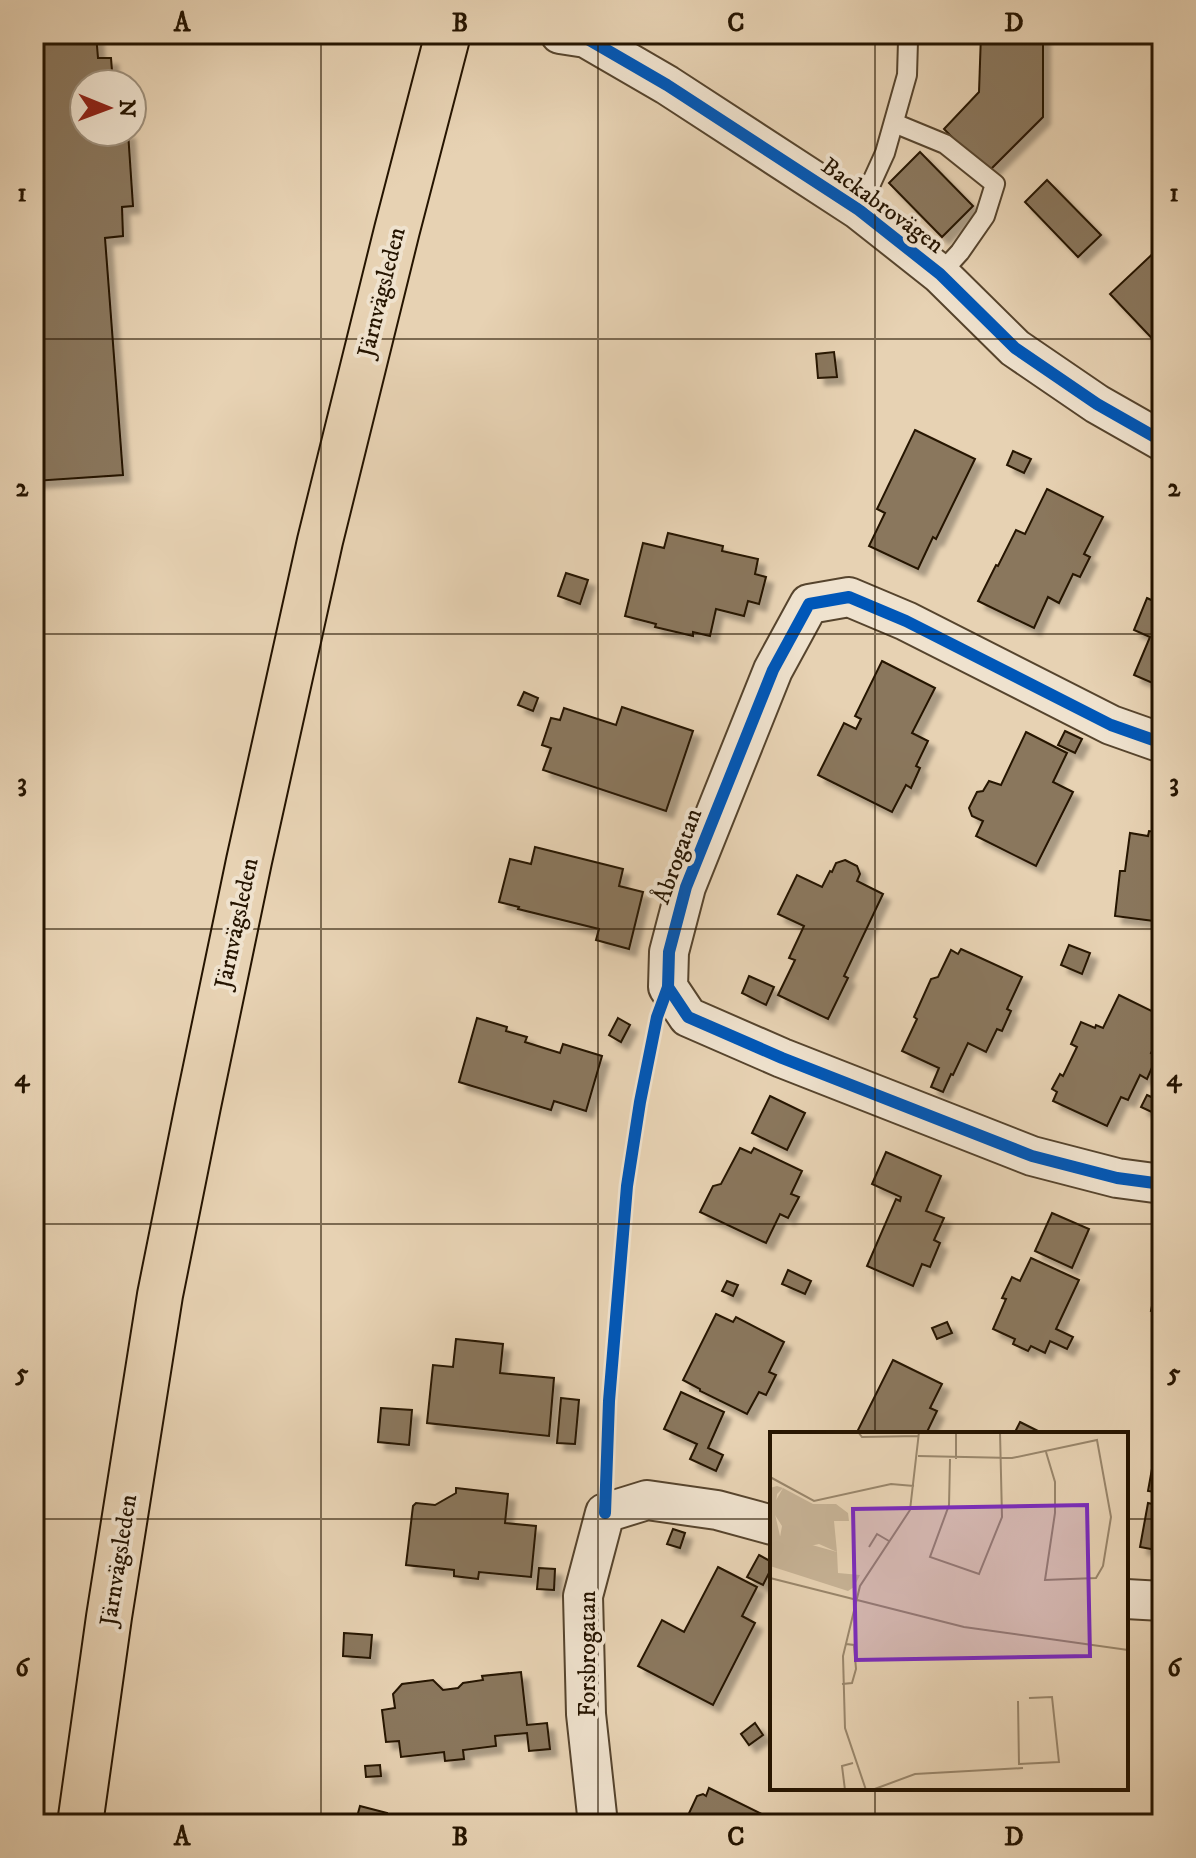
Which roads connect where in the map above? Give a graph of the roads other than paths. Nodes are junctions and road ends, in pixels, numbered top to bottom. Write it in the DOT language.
graph roads {
  1 [pos="448,34"];
  2 [pos="560,34"];
  3 [pos="908,41"];
  4 [pos="894,123"];
  5 [pos="859,210"];
  6 [pos="940,274"];
  7 [pos="1162,441"];
  8 [pos="1162,743"];
  9 [pos="1162,1184"];
  10 [pos="770,1524"];
  11 [pos="1128,1599"];
  12 [pos="1162,1601"];
  13 [pos="80,1824"];
  14 [pos="598,1824"];
  1 -- 13 [label="main road, Järnvägsleden"];
  2 -- 5 [label="street, Backabrovägen"];
  3 -- 4 [label="lane"];
  4 -- 5 [label="lane"];
  4 -- 6 [label="lane"];
  5 -- 6 [label="street, Backabrovägen"];
  6 -- 7 [label="street, Backabrovägen"];
  8 -- 9 [label="street, Åbrogatan"];
  10 -- 14 [label="street, Forsbrogatan"];
  11 -- 12 [label="street"];
}
